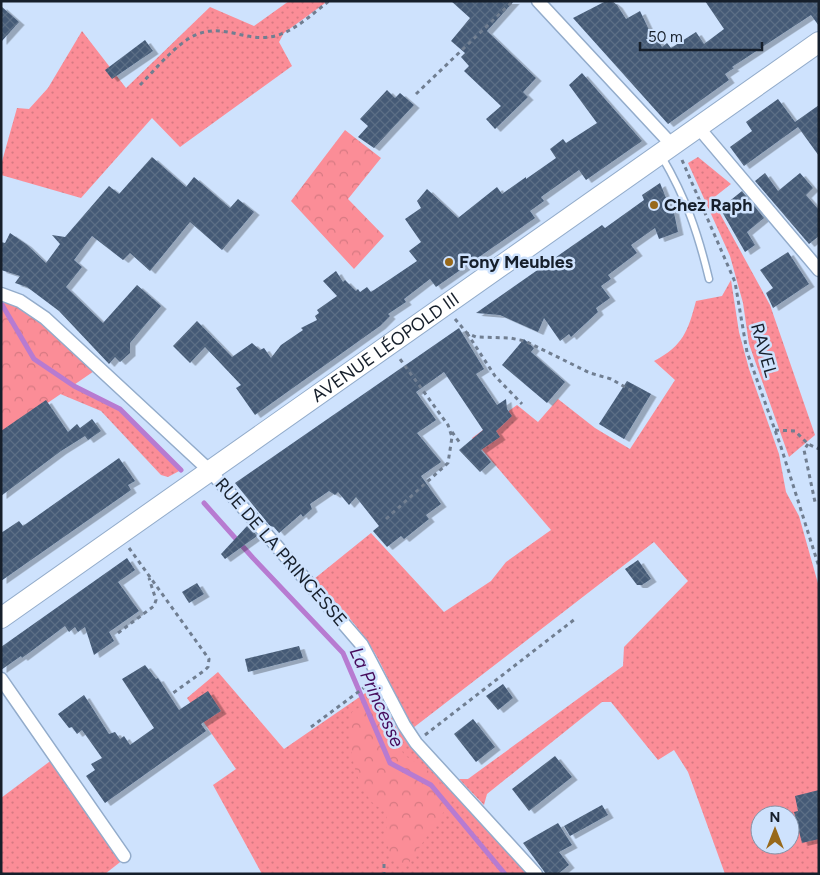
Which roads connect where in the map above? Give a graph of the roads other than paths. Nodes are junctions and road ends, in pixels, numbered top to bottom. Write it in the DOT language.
graph roads {
  1 [pos="538,1"];
  2 [pos="819,42"];
  3 [pos="698,127"];
  4 [pos="666,149"];
  5 [pos="819,270"];
  6 [pos="709,280"];
  7 [pos="1,294"];
  8 [pos="210,470"];
  9 [pos="1,618"];
  10 [pos="1,679"];
  11 [pos="124,856"];
  12 [pos="536,874"];
  1 -- 4 [label="street"];
  2 -- 3 [label="main road, AVENUE LÉOPOLD III"];
  3 -- 4 [label="main road, AVENUE LÉOPOLD III"];
  3 -- 5 [label="street"];
  4 -- 6 [label="lane"];
  4 -- 8 [label="main road, AVENUE LÉOPOLD III"];
  7 -- 8 [label="street, RUE DE LA PRINCESSE"];
  8 -- 9 [label="main road, AVENUE LÉOPOLD III"];
  8 -- 12 [label="street, RUE DE LA PRINCESSE"];
  10 -- 11 [label="street"];
}
